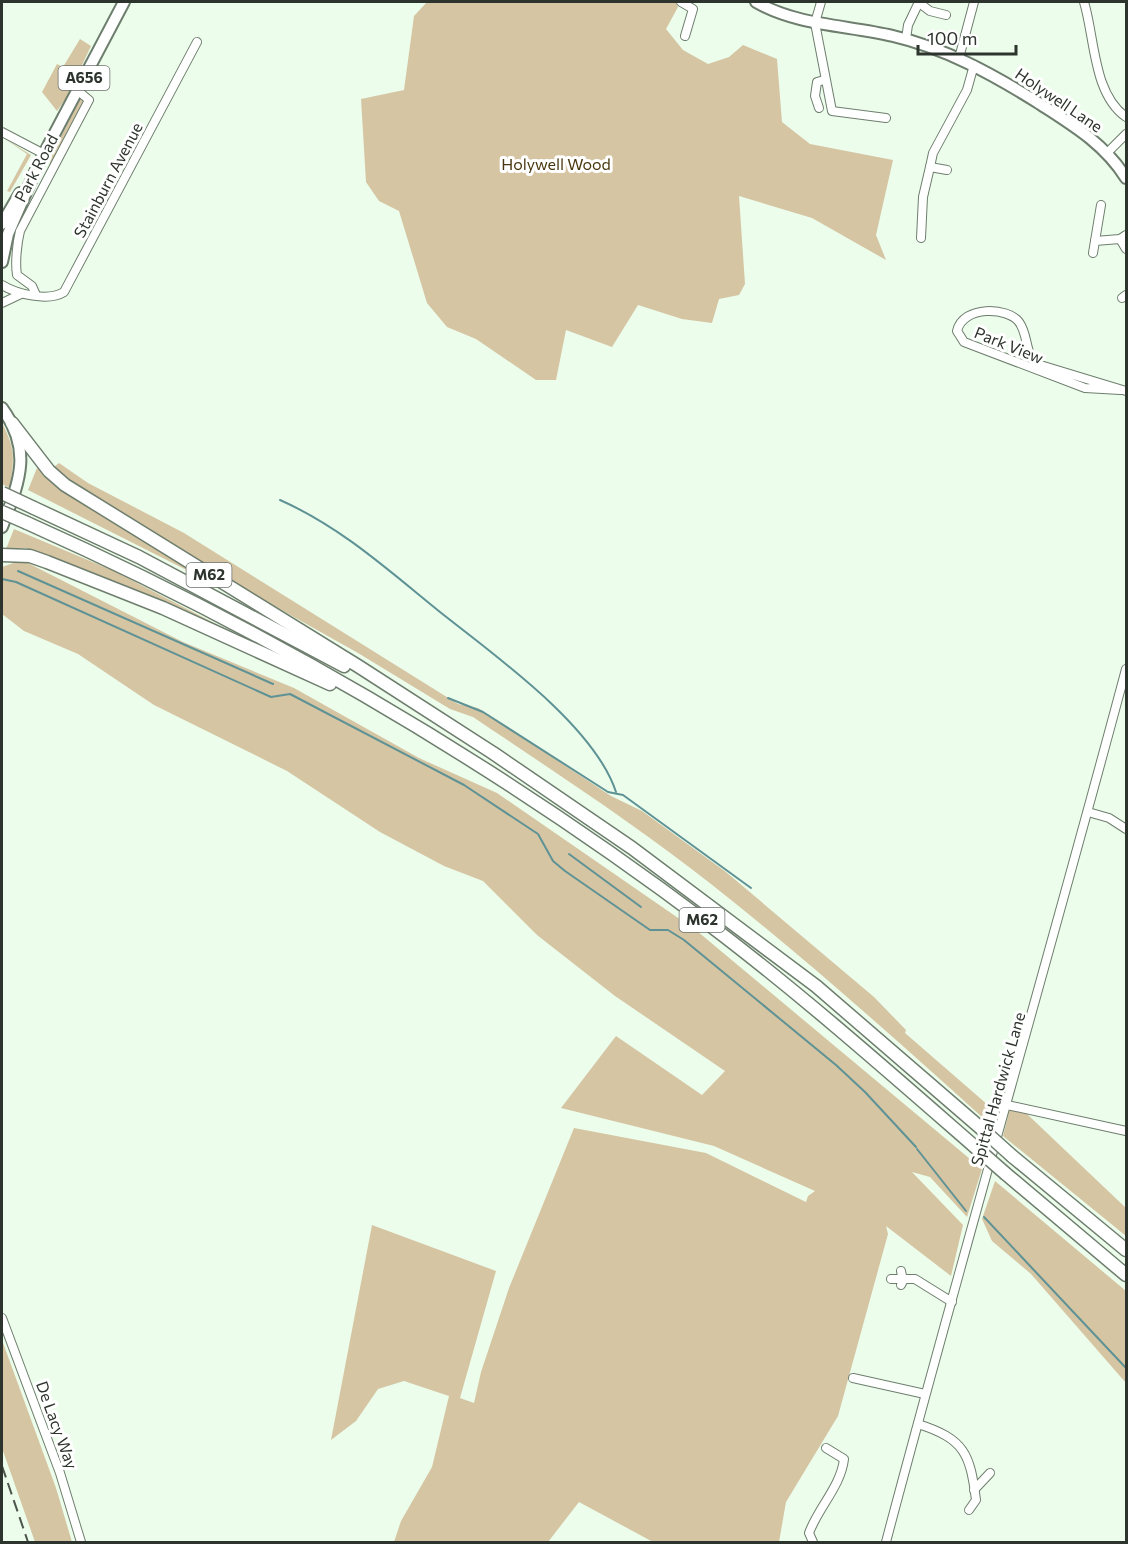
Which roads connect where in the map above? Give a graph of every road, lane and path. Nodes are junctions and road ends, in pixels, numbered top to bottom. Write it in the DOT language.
graph roads {
  1 [pos="123,2"];
  2 [pos="681,2"];
  3 [pos="756,2"];
  4 [pos="821,2"];
  5 [pos="919,2"];
  6 [pos="974,2"];
  7 [pos="1084,2"];
  8 [pos="946,15"];
  9 [pos="815,23"];
  10 [pos="685,36"];
  11 [pos="906,39"];
  12 [pos="197,42"];
  13 [pos="959,58"];
  14 [pos="974,65"];
  15 [pos="824,80"];
  16 [pos="77,90"];
  17 [pos="819,108"];
  18 [pos="1126,117"];
  19 [pos="886,118"];
  20 [pos="2,132"];
  21 [pos="1126,134"];
  22 [pos="1107,153"];
  23 [pos="44,154"];
  24 [pos="39,165"];
  25 [pos="930,166"];
  26 [pos="948,170"];
  27 [pos="1126,178"];
  28 [pos="1101,205"];
  29 [pos="2,224"];
  30 [pos="8,234"];
  31 [pos="1123,237"];
  32 [pos="921,238"];
  33 [pos="1095,241"];
  34 [pos="2,246"];
  35 [pos="1126,249"];
  36 [pos="1093,253"];
  37 [pos="2,262"];
  38 [pos="2,285"];
  39 [pos="21,294"];
  40 [pos="36,295"];
  41 [pos="2,303"];
  42 [pos="1123,391"];
  43 [pos="2,407"];
  44 [pos="12,423"];
  45 [pos="2,493"];
  46 [pos="2,512"];
  47 [pos="2,527"];
  48 [pos="2,555"];
  49 [pos="1126,669"];
  50 [pos="422,708"];
  51 [pos="410,722"];
  52 [pos="1088,812"];
  53 [pos="1126,829"];
  54 [pos="1007,1105"];
  55 [pos="1126,1131"];
  56 [pos="1126,1250"];
  57 [pos="1126,1275"];
  58 [pos="891,1279"];
  59 [pos="952,1302"];
  60 [pos="2,1318"];
  61 [pos="853,1378"];
  62 [pos="925,1394"];
  63 [pos="918,1424"];
  64 [pos="826,1448"];
  65 [pos="990,1473"];
  66 [pos="974,1490"];
  67 [pos="969,1510"];
  68 [pos="81,1542"];
  69 [pos="813,1542"];
  70 [pos="886,1542"];
  1 -- 16 [label="main road, Park Road / A656"];
  2 -- 10 [label="street"];
  3 -- 9 [label="main road, Holywell Lane"];
  4 -- 9 [label="street"];
  5 -- 8 [label="street"];
  5 -- 11 [label="street"];
  6 -- 13 [label="street"];
  7 -- 18 [label="street"];
  9 -- 11 [label="main road, Holywell Lane"];
  9 -- 15 [label="street"];
  11 -- 13 [label="main road, Holywell Lane"];
  12 -- 40 [label="street, Stainburn Avenue"];
  13 -- 14 [label="main road, Holywell Lane"];
  14 -- 22 [label="main road, Holywell Lane"];
  14 -- 25 [label="street"];
  15 -- 17 [label="street"];
  15 -- 19 [label="street"];
  16 -- 23 [label="main road, Park Road / A656"];
  16 -- 40 [label="street, Park Road"];
  20 -- 23 [label="street"];
  21 -- 22 [label="street"];
  22 -- 27 [label="main road, Holywell Lane"];
  23 -- 24 [label="main road, Park Road / A656"];
  24 -- 29 [label="main road, Park Road / A656"];
  24 -- 30 [label="main road, Park Road / A656"];
  25 -- 26 [label="street"];
  25 -- 32 [label="street"];
  28 -- 33 [label="street"];
  30 -- 34 [label="main road"];
  30 -- 37 [label="main road, Park Road / A656"];
  31 -- 33 [label="street"];
  31 -- 35 [label="street"];
  33 -- 36 [label="street"];
  38 -- 39 [label="street, Stainburn Avenue"];
  39 -- 40 [label="street, Stainburn Avenue"];
  39 -- 41 [label="street, Stainburn Avenue"];
  42 -- 42 [label="street, Park View"];
  43 -- 44 [label="main road"];
  44 -- 47 [label="main road"];
  44 -- 50 [label="highway, M62"];
  45 -- 50 [label="highway, M62, bridge"];
  46 -- 51 [label="highway, M62, bridge"];
  48 -- 51 [label="highway"];
  49 -- 52 [label="street, Spittal Hardwick Lane"];
  50 -- 56 [label="highway, M62, bridge"];
  51 -- 57 [label="highway, M62, bridge"];
  52 -- 53 [label="street"];
  52 -- 54 [label="street, Spittal Hardwick Lane"];
  54 -- 55 [label="street"];
  54 -- 59 [label="street, Spittal Hardwick Lane"];
  58 -- 59 [label="street"];
  59 -- 62 [label="street, Spittal Hardwick Lane"];
  60 -- 68 [label="street, De Lacy Way"];
  61 -- 62 [label="street"];
  62 -- 63 [label="street, Spittal Hardwick Lane"];
  63 -- 66 [label="street"];
  63 -- 70 [label="street, Spittal Hardwick Lane"];
  64 -- 69 [label="street"];
  65 -- 66 [label="street"];
  66 -- 67 [label="street"];
}
